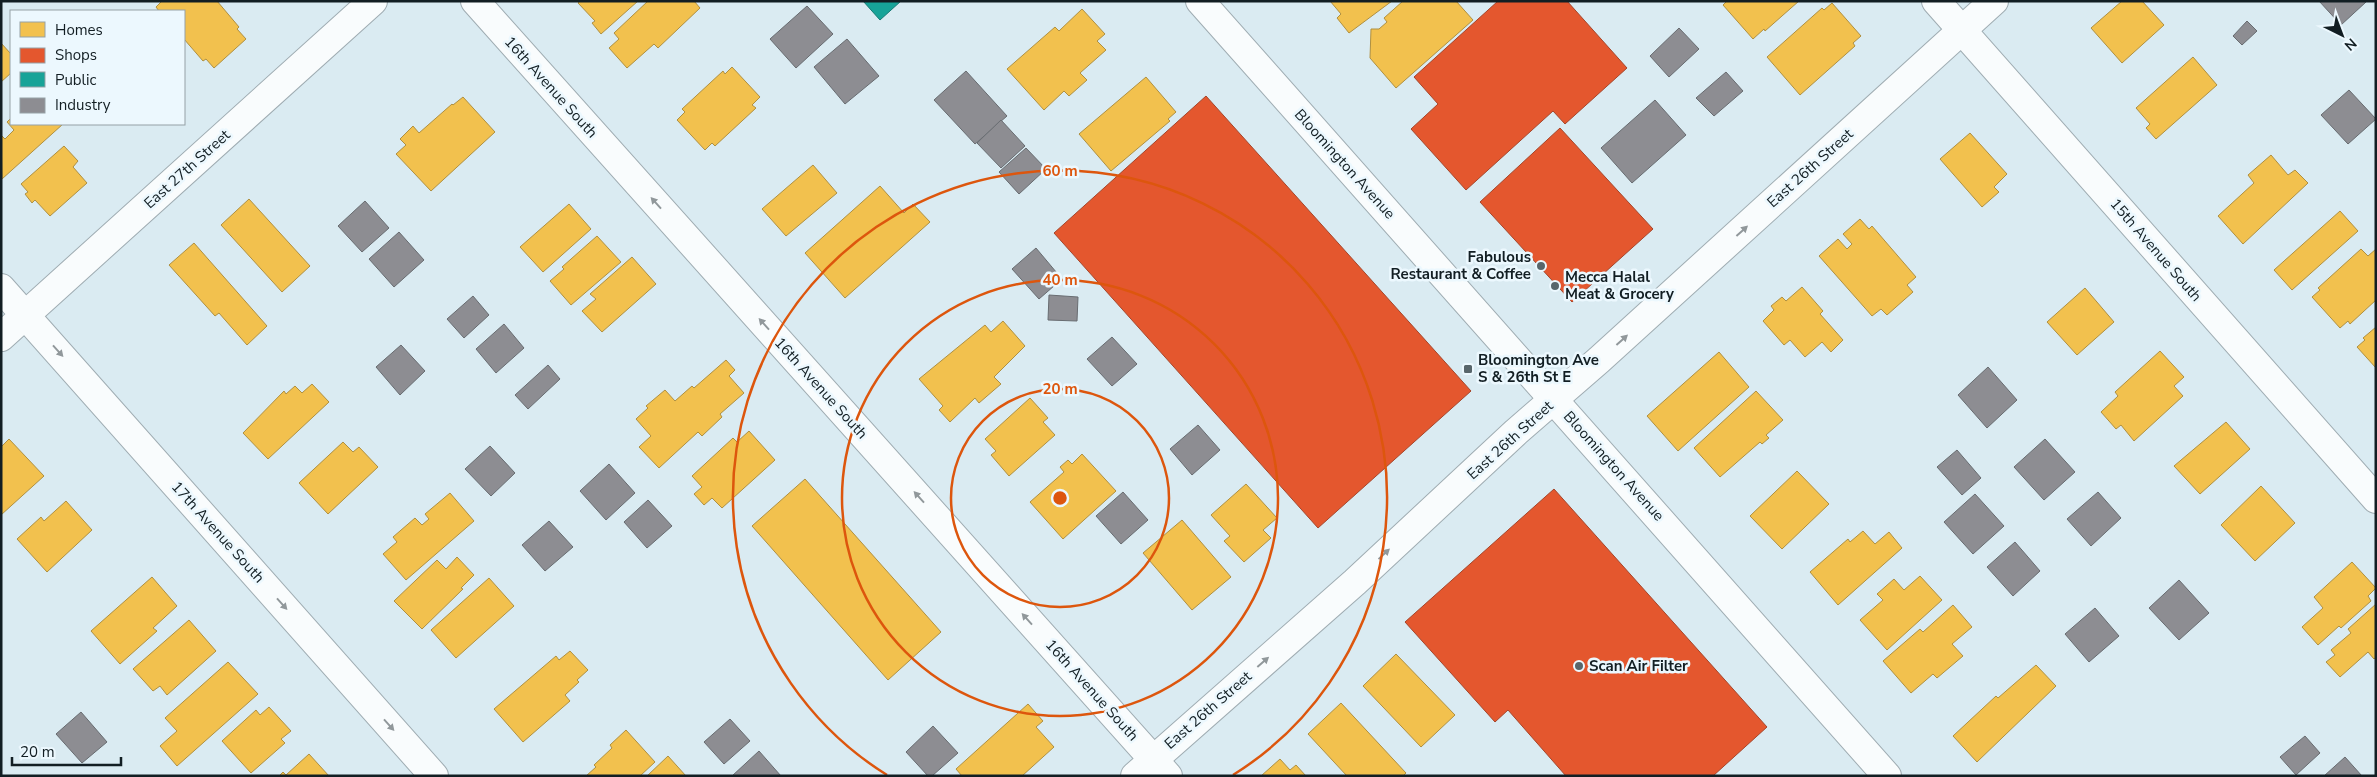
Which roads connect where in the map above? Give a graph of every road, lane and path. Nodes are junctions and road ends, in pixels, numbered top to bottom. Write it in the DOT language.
graph roads {
  1 [pos="374,1"];
  2 [pos="475,1"];
  3 [pos="1200,1"];
  4 [pos="1936,1"];
  5 [pos="1994,1"];
  6 [pos="1962,30"];
  7 [pos="1,288"];
  8 [pos="25,315"];
  9 [pos="1,337"];
  10 [pos="1554,400"];
  11 [pos="2376,499"];
  12 [pos="1152,770"];
  13 [pos="434,776"];
  14 [pos="1887,776"];
  1 -- 8 [label="street, East 27th Street"];
  12 -- 2 [label="street, 16th Avenue South, one-way"];
  3 -- 10 [label="street, Bloomington Avenue"];
  4 -- 6 [label="street, 15th Avenue South"];
  5 -- 6 [label="street, East 26th Street"];
  10 -- 6 [label="street, East 26th Street, one-way"];
  6 -- 11 [label="street, 15th Avenue South"];
  7 -- 8 [label="street, 17th Avenue South"];
  8 -- 9 [label="street, East 27th Street"];
  8 -- 13 [label="street, 17th Avenue South, one-way"];
  12 -- 10 [label="street, East 26th Street, one-way"];
  10 -- 14 [label="street, Bloomington Avenue"];
}
